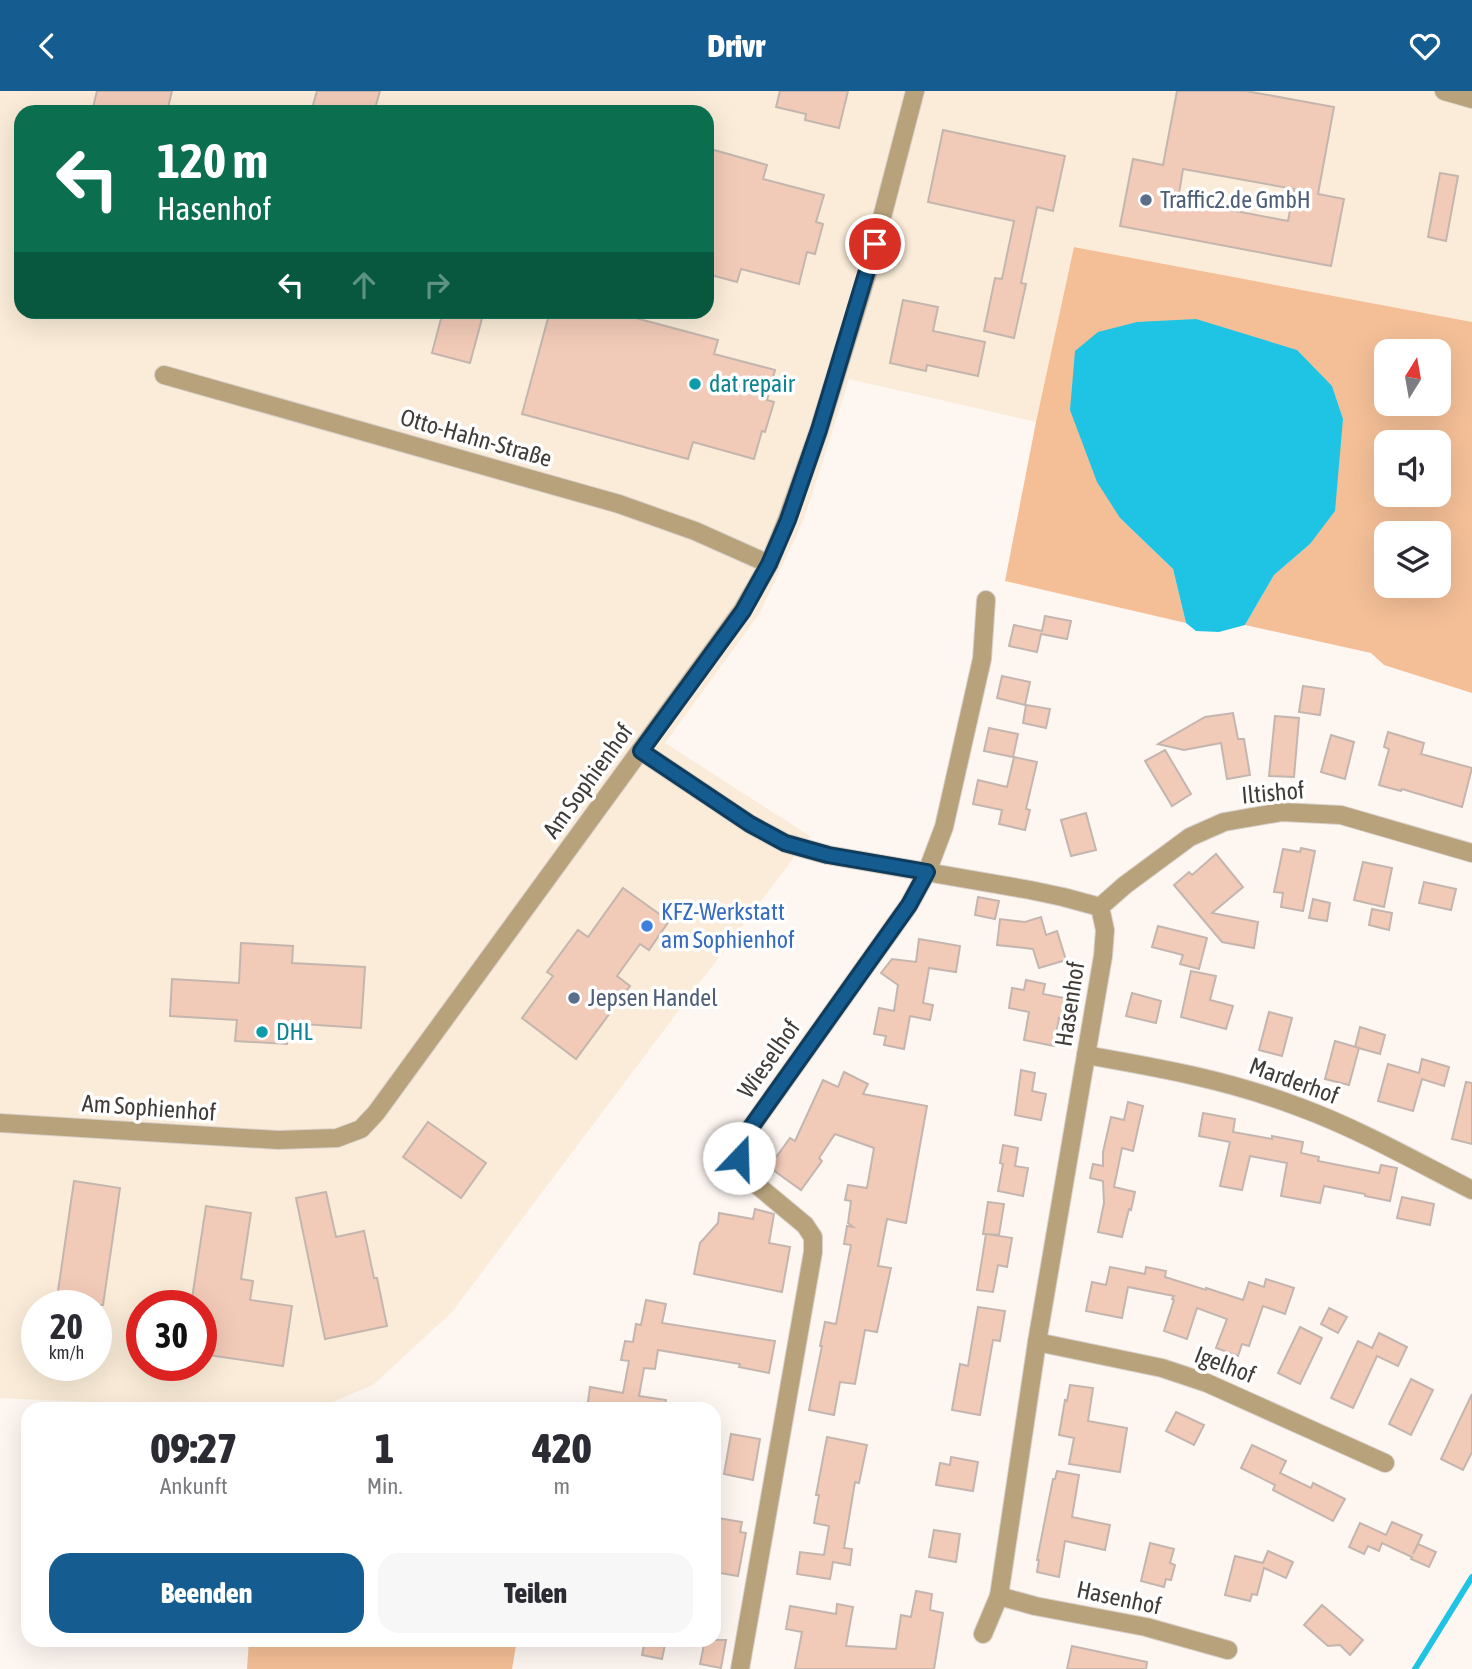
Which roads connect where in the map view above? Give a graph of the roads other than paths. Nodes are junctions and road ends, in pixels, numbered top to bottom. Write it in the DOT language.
graph roads {
  1 [pos="915,91"];
  2 [pos="1444,91"];
  3 [pos="1472,99"];
  4 [pos="164,375"];
  5 [pos="769,564"];
  6 [pos="986,600"];
  7 [pos="641,751"];
  8 [pos="1472,853"];
  9 [pos="927,872"];
  10 [pos="1100,907"];
  11 [pos="1086,1055"];
  12 [pos="0,1123"];
  13 [pos="1472,1189"];
  14 [pos="1037,1342"];
  15 [pos="1385,1463"];
  16 [pos="999,1596"];
  17 [pos="984,1634"];
  18 [pos="1228,1650"];
  19 [pos="740,1669"];
  1 -- 5 [label="street, Am Sophienhof"];
  2 -- 3 [label="street"];
  4 -- 5 [label="street, Otto-Hahn-Straße"];
  5 -- 7 [label="street, Am Sophienhof"];
  6 -- 9 [label="street, Wieselhof"];
  7 -- 9 [label="street"];
  7 -- 12 [label="street, Am Sophienhof"];
  8 -- 10 [label="street, Iltishof"];
  9 -- 10 [label="street"];
  9 -- 19 [label="street, Wieselhof"];
  10 -- 11 [label="street, Hasenhof"];
  11 -- 13 [label="street, Marderhof"];
  11 -- 14 [label="street, Hasenhof"];
  14 -- 15 [label="street, Igelhof"];
  14 -- 16 [label="street, Hasenhof"];
  16 -- 17 [label="street, Hasenhof"];
  16 -- 18 [label="street, Hasenhof"];
}
